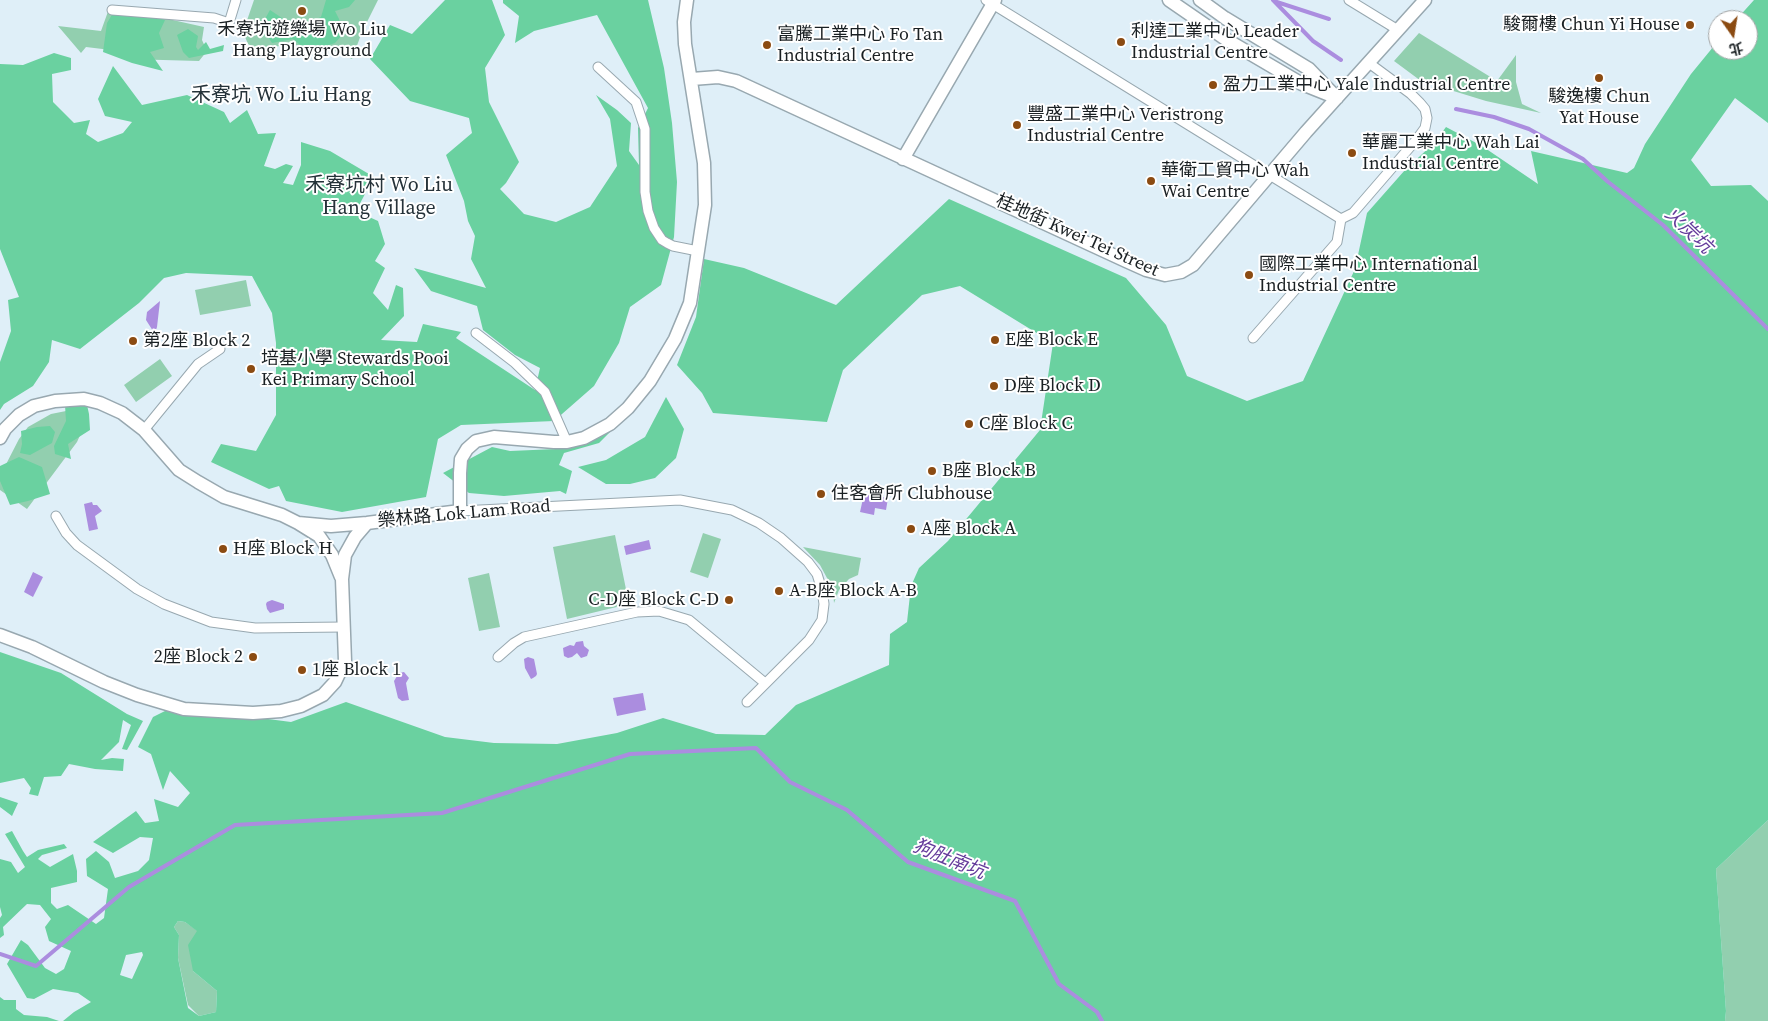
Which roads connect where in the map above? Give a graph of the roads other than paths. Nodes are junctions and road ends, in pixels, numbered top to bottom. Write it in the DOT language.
graph roads {
  1 [pos="236,0"];
  2 [pos="687,0"];
  3 [pos="1170,0"];
  4 [pos="1200,0"];
  5 [pos="1349,0"];
  6 [pos="1425,0"];
  7 [pos="991,1"];
  8 [pos="112,10"];
  9 [pos="1398,30"];
  10 [pos="1369,63"];
  11 [pos="598,67"];
  12 [pos="692,79"];
  13 [pos="1337,98"];
  14 [pos="903,158"];
  15 [pos="1268,176"];
  16 [pos="1341,220"];
  17 [pos="698,251"];
  18 [pos="476,333"];
  19 [pos="1253,338"];
  20 [pos="220,349"];
  21 [pos="144,430"];
  22 [pos="0,438"];
  23 [pos="567,442"];
  24 [pos="460,511"];
  25 [pos="56,516"];
  26 [pos="298,523"];
  27 [pos="368,523"];
  28 [pos="342,579"];
  29 [pos="344,627"];
  30 [pos="0,634"];
  31 [pos="498,657"];
  32 [pos="766,683"];
  33 [pos="747,702"];
  1 -- 8 [label="street"];
  2 -- 12 [label="street"];
  3 -- 13 [label="street"];
  4 -- 13 [label="street"];
  5 -- 9 [label="street"];
  6 -- 9 [label="street, 桂地街 Kwei Tei Street"];
  7 -- 14 [label="street"];
  7 -- 15 [label="street"];
  9 -- 10 [label="street, 桂地街 Kwei Tei Street"];
  10 -- 13 [label="street, 桂地街 Kwei Tei Street"];
  10 -- 16 [label="street"];
  11 -- 17 [label="street"];
  12 -- 14 [label="street, 桂地街 Kwei Tei Street"];
  12 -- 17 [label="street"];
  13 -- 15 [label="street, 桂地街 Kwei Tei Street"];
  14 -- 15 [label="street, 桂地街 Kwei Tei Street"];
  15 -- 16 [label="street"];
  16 -- 19 [label="street"];
  17 -- 23 [label="street"];
  18 -- 23 [label="street"];
  20 -- 21 [label="street"];
  21 -- 22 [label="street"];
  21 -- 26 [label="street"];
  23 -- 24 [label="street"];
  24 -- 27 [label="street, 樂林路 Lok Lam Road"];
  24 -- 32 [label="street, 樂林路 Lok Lam Road"];
  25 -- 29 [label="street"];
  26 -- 27 [label="street"];
  26 -- 28 [label="street"];
  27 -- 28 [label="street, 樂林路 Lok Lam Road"];
  28 -- 29 [label="street, 樂林路 Lok Lam Road"];
  29 -- 30 [label="street, 樂林路 Lok Lam Road"];
  31 -- 32 [label="street"];
  32 -- 33 [label="street, 樂林路 Lok Lam Road"];
}
